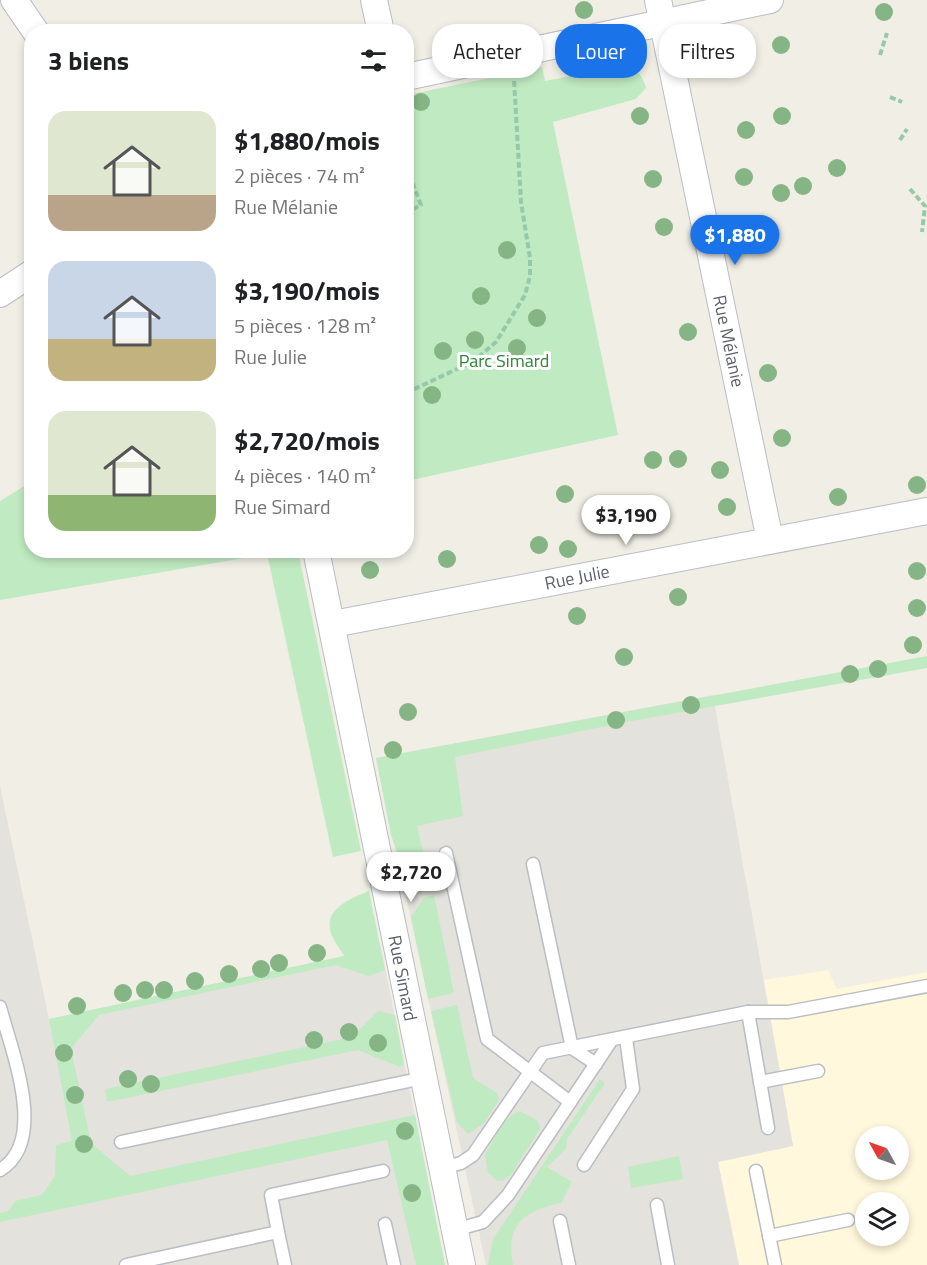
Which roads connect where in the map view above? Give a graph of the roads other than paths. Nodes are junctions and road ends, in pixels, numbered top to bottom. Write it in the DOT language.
graph roads {
  1 [pos="14,0"];
  2 [pos="374,0"];
  3 [pos="770,0"];
  4 [pos="660,11"];
  5 [pos="30,24"];
  6 [pos="379,24"];
  7 [pos="414,75"];
  8 [pos="24,278"];
  9 [pos="0,294"];
  10 [pos="927,511"];
  11 [pos="770,540"];
  12 [pos="318,558"];
  13 [pos="333,624"];
  14 [pos="446,853"];
  15 [pos="533,864"];
  16 [pos="927,986"];
  17 [pos="0,1007"];
  18 [pos="748,1012"];
  19 [pos="626,1038"];
  20 [pos="611,1041"];
  21 [pos="572,1048"];
  22 [pos="596,1064"];
  23 [pos="818,1071"];
  24 [pos="530,1072"];
  25 [pos="423,1078"];
  26 [pos="760,1082"];
  27 [pos="570,1102"];
  28 [pos="768,1128"];
  29 [pos="121,1142"];
  30 [pos="584,1165"];
  31 [pos="442,1167"];
  32 [pos="0,1170"];
  33 [pos="383,1171"];
  34 [pos="756,1171"];
  35 [pos="657,1205"];
  36 [pos="848,1220"];
  37 [pos="560,1221"];
  38 [pos="385,1224"];
  39 [pos="455,1230"];
  40 [pos="278,1232"];
  41 [pos="769,1236"];
  42 [pos="126,1265"];
  43 [pos="285,1265"];
  44 [pos="394,1265"];
  45 [pos="462,1265"];
  46 [pos="569,1265"];
  47 [pos="668,1265"];
  48 [pos="775,1265"];
  1 -- 5 [label="street"];
  2 -- 6 [label="street"];
  3 -- 4 [label="street"];
  4 -- 7 [label="street"];
  4 -- 11 [label="street, Rue Mélanie"];
  8 -- 9 [label="street"];
  10 -- 11 [label="street, Rue Julie"];
  11 -- 13 [label="street, Rue Julie"];
  12 -- 13 [label="street, Rue Simard"];
  13 -- 25 [label="street, Rue Simard"];
  14 -- 24 [label="lane"];
  15 -- 21 [label="lane"];
  16 -- 18 [label="lane"];
  17 -- 32 [label="lane"];
  18 -- 19 [label="lane"];
  18 -- 26 [label="lane"];
  19 -- 20 [label="lane"];
  19 -- 30 [label="lane"];
  20 -- 21 [label="lane"];
  20 -- 22 [label="lane"];
  21 -- 22 [label="lane"];
  21 -- 24 [label="lane"];
  22 -- 27 [label="lane"];
  23 -- 26 [label="lane"];
  24 -- 27 [label="lane"];
  24 -- 31 [label="lane"];
  25 -- 29 [label="lane"];
  25 -- 31 [label="street, Rue Simard"];
  26 -- 28 [label="lane"];
  27 -- 39 [label="lane"];
  31 -- 39 [label="street, Rue Simard"];
  33 -- 40 [label="lane"];
  34 -- 41 [label="lane"];
  35 -- 47 [label="lane"];
  36 -- 41 [label="lane"];
  37 -- 46 [label="lane"];
  38 -- 44 [label="lane"];
  39 -- 45 [label="street, Rue Simard"];
  40 -- 42 [label="lane"];
  40 -- 43 [label="lane"];
  41 -- 48 [label="lane"];
}
